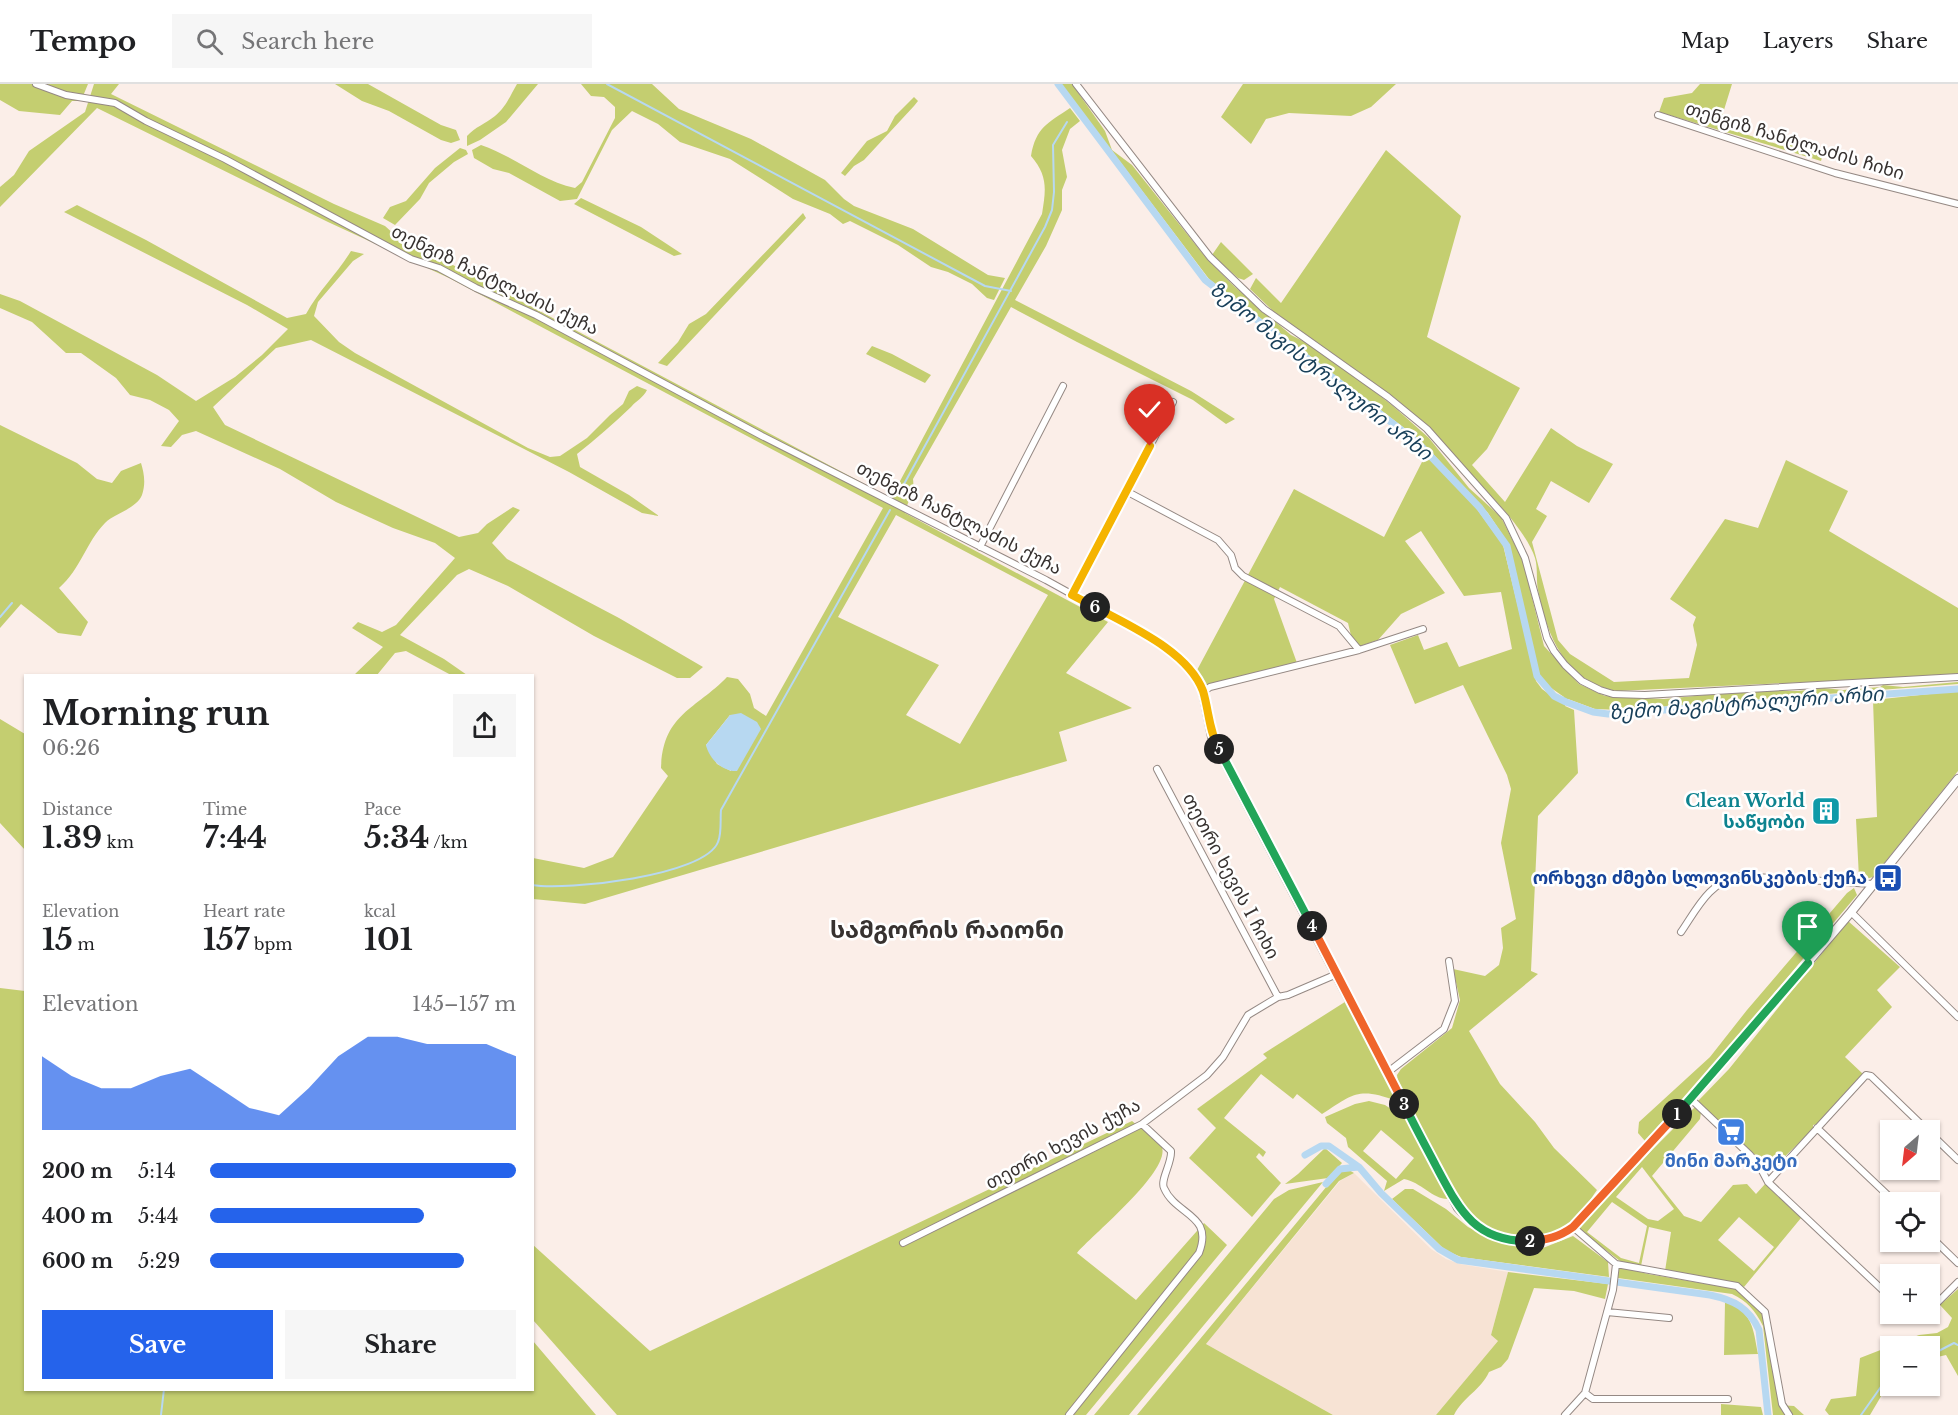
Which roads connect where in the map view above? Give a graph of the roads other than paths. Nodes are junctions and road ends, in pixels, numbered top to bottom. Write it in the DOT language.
graph roads {
  1 [pos="36,84"];
  2 [pos="1076,84"];
  3 [pos="1658,115"];
  4 [pos="1958,204"];
  5 [pos="1063,386"];
  6 [pos="1173,402"];
  7 [pos="1126,491"];
  8 [pos="980,547"];
  9 [pos="1072,595"];
  10 [pos="1423,629"];
  11 [pos="1359,650"];
  12 [pos="1958,678"];
  13 [pos="1203,692"];
  14 [pos="1157,769"];
  15 [pos="1958,779"];
  16 [pos="1874,884"];
  17 [pos="1851,912"];
  18 [pos="1681,932"];
  19 [pos="1449,961"];
  20 [pos="1337,974"];
  21 [pos="1278,997"];
  22 [pos="1958,1017"];
  23 [pos="1388,1072"];
  24 [pos="1691,1099"];
  25 [pos="1916,1120"];
  26 [pos="1142,1124"];
  27 [pos="1817,1128"];
  28 [pos="1940,1143"];
  29 [pos="1958,1160"];
  30 [pos="1768,1182"];
  31 [pos="1884,1192"];
  32 [pos="1573,1227"];
  33 [pos="903,1243"];
  34 [pos="1940,1246"];
  35 [pos="1958,1263"];
  36 [pos="1616,1264"];
  37 [pos="1958,1282"];
  38 [pos="1880,1288"];
  39 [pos="1940,1300"];
  40 [pos="1607,1312"];
  41 [pos="1669,1318"];
  42 [pos="1585,1393"];
  43 [pos="1728,1399"];
  44 [pos="1069,1415"];
  45 [pos="1565,1415"];
  46 [pos="1790,1415"];
  1 -- 8 [label="street, თენგიზ ჩანტლაძის ქუჩა"];
  2 -- 12 [label="street"];
  3 -- 4 [label="street, თენგიზ ჩანტლაძის ჩიხი"];
  5 -- 8 [label="street"];
  6 -- 7 [label="street"];
  7 -- 9 [label="street"];
  7 -- 11 [label="street"];
  8 -- 9 [label="street, თენგიზ ჩანტლაძის ქუჩა"];
  9 -- 13 [label="street, თენგიზ ჩანტლაძის ქუჩა"];
  10 -- 11 [label="street"];
  11 -- 13 [label="street"];
  13 -- 20 [label="street, თენგიზ ჩანტლაძის ქუჩა"];
  14 -- 21 [label="street, თეთრი ხევის I ჩიხი"];
  15 -- 16 [label="street, თენგიზ ჩანტლაძის ქუჩა"];
  16 -- 17 [label="street, თენგიზ ჩანტლაძის ქუჩა"];
  16 -- 18 [label="street"];
  17 -- 22 [label="street"];
  17 -- 24 [label="street, თენგიზ ჩანტლაძის ქუჩა"];
  19 -- 23 [label="street"];
  20 -- 21 [label="street, თეთრი ხევის ქუჩა"];
  20 -- 23 [label="street, თენგიზ ჩანტლაძის ქუჩა"];
  21 -- 26 [label="street, თეთრი ხევის ქუჩა"];
  23 -- 32 [label="street, თენგიზ ჩანტლაძის ქუჩა"];
  24 -- 30 [label="street"];
  24 -- 32 [label="street, თენგიზ ჩანტლაძის ქუჩა"];
  25 -- 27 [label="street"];
  26 -- 33 [label="street, თეთრი ხევის ქუჩა"];
  26 -- 44 [label="street"];
  27 -- 30 [label="street"];
  27 -- 31 [label="street"];
  28 -- 29 [label="street"];
  30 -- 38 [label="street"];
  32 -- 36 [label="street"];
  34 -- 35 [label="street"];
  36 -- 40 [label="street"];
  36 -- 46 [label="street"];
  37 -- 39 [label="street"];
  40 -- 41 [label="street"];
  40 -- 42 [label="street"];
  42 -- 43 [label="street"];
  42 -- 45 [label="street"];
}
